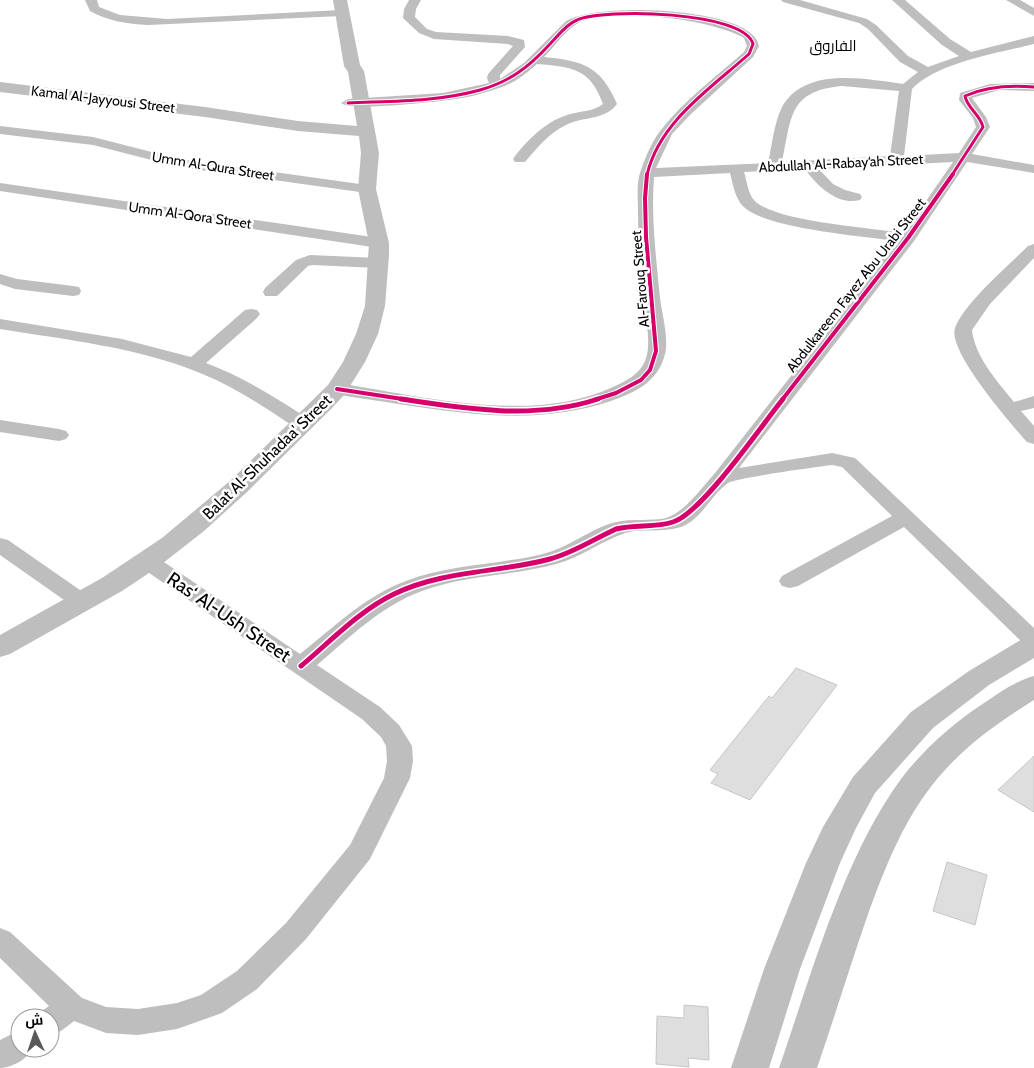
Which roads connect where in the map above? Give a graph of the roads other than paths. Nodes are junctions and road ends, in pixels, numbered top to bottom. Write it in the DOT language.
graph roads {
  1 [pos="91,0"];
  2 [pos="415,0"];
  3 [pos="787,0"];
  4 [pos="898,0"];
  5 [pos="1012,0"];
  6 [pos="340,6"];
  7 [pos="1034,13"];
  8 [pos="1034,40"];
  9 [pos="970,57"];
  10 [pos="535,60"];
  11 [pos="926,71"];
  12 [pos="497,85"];
  13 [pos="0,87"];
  14 [pos="1034,87"];
  15 [pos="906,88"];
  16 [pos="355,103"];
  17 [pos="357,128"];
  18 [pos="0,130"];
  19 [pos="963,157"];
  20 [pos="520,159"];
  21 [pos="897,159"];
  22 [pos="809,165"];
  23 [pos="774,167"];
  24 [pos="736,169"];
  25 [pos="1034,169"];
  26 [pos="647,173"];
  27 [pos="367,178"];
  28 [pos="0,188"];
  29 [pos="854,197"];
  30 [pos="908,238"];
  31 [pos="1034,249"];
  32 [pos="379,253"];
  33 [pos="0,279"];
  34 [pos="72,291"];
  35 [pos="271,292"];
  36 [pos="251,314"];
  37 [pos="0,324"];
  38 [pos="194,364"];
  39 [pos="337,389"];
  40 [pos="1034,402"];
  41 [pos="1008,409"];
  42 [pos="303,424"];
  43 [pos="0,426"];
  44 [pos="59,435"];
  45 [pos="1034,438"];
  46 [pos="722,478"];
  47 [pos="904,518"];
  48 [pos="0,544"];
  49 [pos="148,561"];
  50 [pos="790,581"];
  51 [pos="82,602"];
  52 [pos="1034,643"];
  53 [pos="0,647"];
  54 [pos="300,666"];
  55 [pos="1034,686"];
  56 [pos="0,940"];
  57 [pos="55,1008"];
  58 [pos="60,1014"];
  59 [pos="750,1068"];
  60 [pos="798,1068"];
  1 -- 6 [label="street"];
  2 -- 12 [label="street"];
  3 -- 11 [label="street"];
  4 -- 9 [label="street"];
  5 -- 7 [label="street"];
  6 -- 16 [label="street, Balat Al-Shuhadaa' Street"];
  8 -- 9 [label="street"];
  9 -- 11 [label="street"];
  10 -- 12 [label="street, Al-Farouq Street"];
  10 -- 20 [label="street"];
  10 -- 26 [label="street, Al-Farouq Street"];
  11 -- 15 [label="street"];
  12 -- 16 [label="street, Al-Farouq Street"];
  13 -- 17 [label="street, Kamal Al-Jayyousi Street"];
  14 -- 19 [label="street, Abdulkareem Fayez Abu Urabi Street"];
  15 -- 21 [label="street"];
  15 -- 23 [label="street"];
  16 -- 17 [label="street, Balat Al-Shuhadaa' Street"];
  17 -- 27 [label="street, Balat Al-Shuhadaa' Street"];
  18 -- 27 [label="street, Umm Al-Qura Street"];
  19 -- 21 [label="street, Abdullah Al-Rabay‘ah Street"];
  19 -- 25 [label="street, Abdullah Al-Rabay‘ah Street"];
  19 -- 30 [label="street, Abdulkareem Fayez Abu Urabi Street"];
  21 -- 22 [label="street, Abdullah Al-Rabay‘ah Street"];
  22 -- 23 [label="street, Abdullah Al-Rabay‘ah Street"];
  22 -- 29 [label="street"];
  23 -- 24 [label="street, Abdullah Al-Rabay‘ah Street"];
  24 -- 26 [label="street, Abdullah Al-Rabay‘ah Street"];
  24 -- 30 [label="street"];
  26 -- 39 [label="street, Al-Farouq Street"];
  27 -- 32 [label="street, Balat Al-Shuhadaa' Street"];
  28 -- 32 [label="street, Umm Al-Qora Street"];
  30 -- 46 [label="street, Abdulkareem Fayez Abu Urabi Street"];
  31 -- 41 [label="street"];
  32 -- 35 [label="street"];
  32 -- 39 [label="street, Balat Al-Shuhadaa' Street"];
  33 -- 34 [label="street"];
  36 -- 38 [label="street"];
  37 -- 38 [label="street"];
  38 -- 42 [label="street"];
  39 -- 42 [label="street, Balat Al-Shuhadaa' Street"];
  40 -- 41 [label="street"];
  41 -- 45 [label="street"];
  42 -- 49 [label="street, Balat Al-Shuhadaa' Street"];
  43 -- 44 [label="street"];
  46 -- 47 [label="street"];
  46 -- 54 [label="street, Abdulkareem Fayez Abu Urabi Street"];
  47 -- 50 [label="street"];
  47 -- 52 [label="street"];
  48 -- 51 [label="street"];
  49 -- 51 [label="street, Balat Al-Shuhadaa' Street"];
  49 -- 54 [label="street, Ras‘ Al-Ush Street"];
  51 -- 53 [label="street, Balat Al-Shuhadaa' Street"];
  52 -- 59 [label="street"];
  54 -- 58 [label="street, Ras‘ Al-Ush Street"];
  55 -- 60 [label="street"];
  56 -- 57 [label="street, Ras‘ Al-Ush Street"];
}
